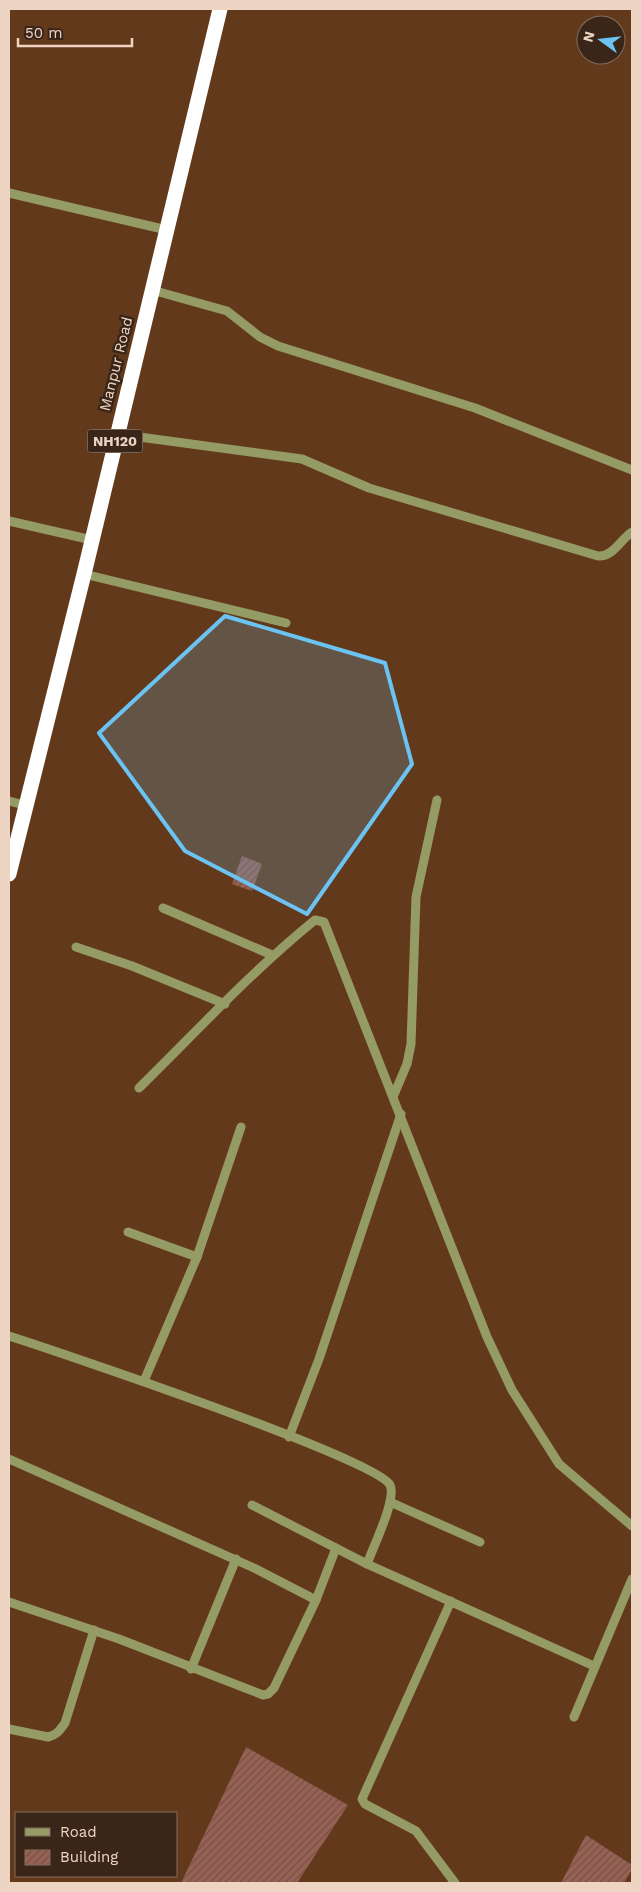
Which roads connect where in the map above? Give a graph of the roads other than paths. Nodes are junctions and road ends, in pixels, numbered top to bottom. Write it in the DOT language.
graph roads {
  1 [pos="220,9"];
  2 [pos="9,193"];
  3 [pos="167,230"];
  4 [pos="152,290"];
  5 [pos="117,434"];
  6 [pos="632,470"];
  7 [pos="9,521"];
  8 [pos="632,532"];
  9 [pos="92,540"];
  10 [pos="84,574"];
  11 [pos="286,623"];
  12 [pos="437,800"];
  13 [pos="9,801"];
  14 [pos="24,805"];
  15 [pos="9,874"];
  16 [pos="163,908"];
  17 [pos="76,947"];
  18 [pos="272,955"];
  19 [pos="225,1004"];
  20 [pos="139,1088"];
  21 [pos="394,1097"];
  22 [pos="401,1114"];
  23 [pos="241,1127"];
  24 [pos="128,1232"];
  25 [pos="197,1256"];
  26 [pos="9,1336"];
  27 [pos="144,1381"];
  28 [pos="289,1437"];
  29 [pos="9,1459"];
  30 [pos="390,1502"];
  31 [pos="252,1505"];
  32 [pos="632,1526"];
  33 [pos="480,1542"];
  34 [pos="336,1548"];
  35 [pos="236,1559"];
  36 [pos="367,1564"];
  37 [pos="632,1579"];
  38 [pos="316,1600"];
  39 [pos="451,1601"];
  40 [pos="9,1602"];
  41 [pos="94,1630"];
  42 [pos="594,1666"];
  43 [pos="192,1669"];
  44 [pos="574,1717"];
  45 [pos="9,1729"];
  46 [pos="455,1883"];
  1 -- 3 [label="highway, Manpur Road / NH120"];
  2 -- 3 [label="street"];
  3 -- 4 [label="highway, Manpur Road / NH120"];
  4 -- 5 [label="highway, Manpur Road / NH120"];
  4 -- 6 [label="street"];
  5 -- 8 [label="street"];
  5 -- 9 [label="highway, Manpur Road / NH120"];
  7 -- 9 [label="street"];
  9 -- 10 [label="highway, Manpur Road / NH120"];
  10 -- 11 [label="street"];
  10 -- 14 [label="highway, Manpur Road / NH120"];
  12 -- 21 [label="street"];
  13 -- 14 [label="street"];
  14 -- 15 [label="highway, Manpur Road / NH120"];
  16 -- 18 [label="street"];
  17 -- 19 [label="street"];
  18 -- 19 [label="street"];
  18 -- 21 [label="street"];
  19 -- 20 [label="street"];
  21 -- 22 [label="street"];
  22 -- 28 [label="street"];
  22 -- 32 [label="street"];
  23 -- 25 [label="street"];
  24 -- 25 [label="street"];
  25 -- 27 [label="street"];
  26 -- 27 [label="street"];
  27 -- 28 [label="street"];
  28 -- 30 [label="street"];
  29 -- 35 [label="street"];
  30 -- 33 [label="street"];
  30 -- 36 [label="street"];
  31 -- 34 [label="street"];
  34 -- 36 [label="street"];
  34 -- 38 [label="street"];
  35 -- 38 [label="street"];
  35 -- 43 [label="street"];
  36 -- 39 [label="street"];
  37 -- 42 [label="street"];
  38 -- 43 [label="street"];
  39 -- 42 [label="street"];
  39 -- 46 [label="street"];
  40 -- 41 [label="street"];
  41 -- 43 [label="street"];
  41 -- 45 [label="street"];
  42 -- 44 [label="street"];
}
